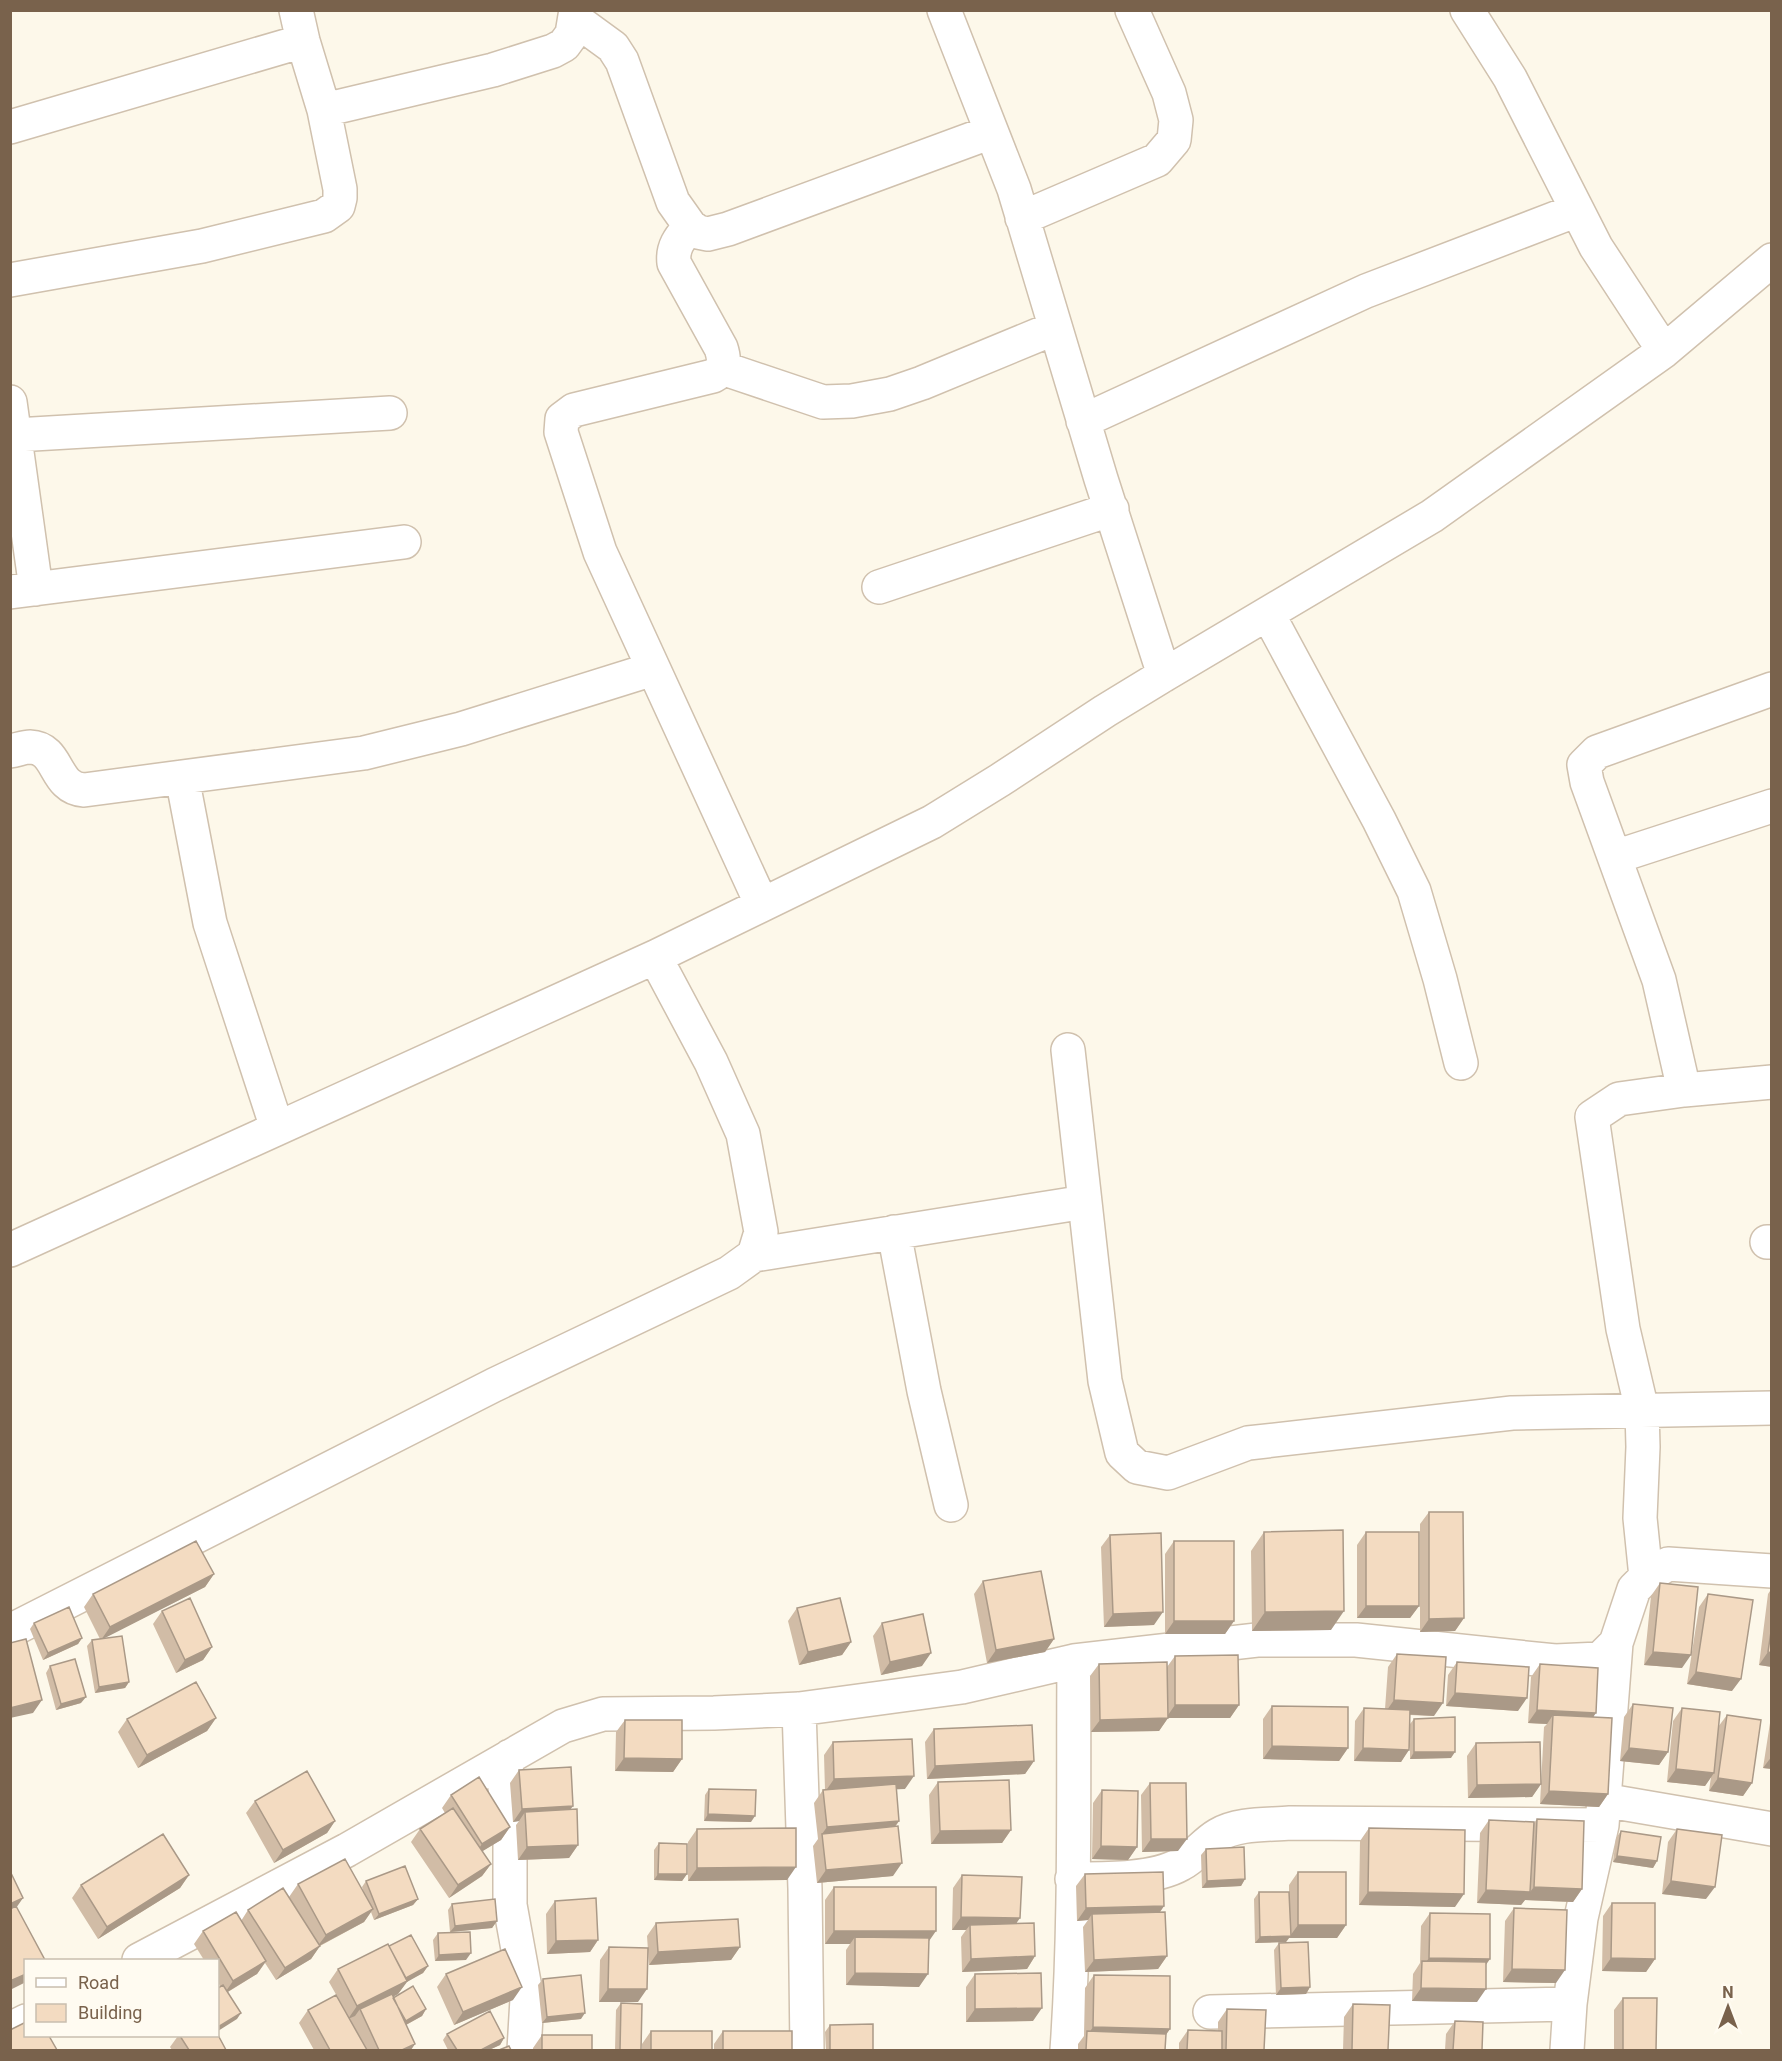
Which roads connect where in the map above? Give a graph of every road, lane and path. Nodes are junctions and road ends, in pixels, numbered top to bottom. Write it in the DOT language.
graph roads {
  1 [pos="944,10"];
  2 [pos="1132,10"];
  3 [pos="1467,10"];
  4 [pos="576,15"];
  5 [pos="299,26"];
  6 [pos="324,110"];
  7 [pos="10,127"];
  8 [pos="991,132"];
  9 [pos="1577,210"];
  10 [pos="1022,218"];
  11 [pos="690,226"];
  12 [pos="1772,260"];
  13 [pos="10,280"];
  14 [pos="1055,328"];
  15 [pos="1664,351"];
  16 [pos="722,368"];
  17 [pos="10,402"];
  18 [pos="390,413"];
  19 [pos="1083,421"];
  20 [pos="16,435"];
  21 [pos="1112,509"];
  22 [pos="404,542"];
  23 [pos="879,587"];
  24 [pos="23,591"];
  25 [pos="1268,614"];
  26 [pos="653,669"];
  27 [pos="1164,675"];
  28 [pos="1772,689"];
  29 [pos="10,751"];
  30 [pos="182,777"];
  31 [pos="1772,806"];
  32 [pos="1615,857"];
  33 [pos="762,905"];
  34 [pos="655,957"];
  35 [pos="1068,1050"];
  36 [pos="1461,1063"];
  37 [pos="1772,1083"];
  38 [pos="1684,1090"];
  39 [pos="277,1128"];
  40 [pos="1085,1202"];
  41 [pos="894,1232"];
  42 [pos="10,1250"];
  43 [pos="754,1255"];
  44 [pos="1772,1408"];
  45 [pos="1642,1410"];
  46 [pos="951,1505"];
  47 [pos="1772,1571"];
  48 [pos="1646,1577"];
  49 [pos="10,1631"];
  50 [pos="1616,1643"];
  51 [pos="1074,1661"];
  52 [pos="799,1709"];
  53 [pos="510,1756"];
  54 [pos="1603,1813"];
  55 [pos="1772,1829"];
  56 [pos="1072,1879"];
  57 [pos="141,1959"];
  58 [pos="1570,2004"];
  59 [pos="1210,2012"];
  60 [pos="24,2022"];
  61 [pos="10,2029"];
  62 [pos="524,2050"];
  63 [pos="807,2050"];
  64 [pos="1067,2050"];
  65 [pos="1567,2050"];
  1 -- 8 [label="street"];
  2 -- 10 [label="street"];
  3 -- 9 [label="street"];
  4 -- 6 [label="street"];
  4 -- 11 [label="street"];
  5 -- 6 [label="street"];
  5 -- 7 [label="street"];
  6 -- 13 [label="street"];
  8 -- 10 [label="street"];
  8 -- 11 [label="street"];
  9 -- 15 [label="street"];
  9 -- 19 [label="street"];
  10 -- 14 [label="street"];
  11 -- 16 [label="street"];
  12 -- 15 [label="street"];
  14 -- 16 [label="street"];
  14 -- 19 [label="street"];
  15 -- 25 [label="street"];
  16 -- 26 [label="street"];
  17 -- 20 [label="street"];
  18 -- 20 [label="street"];
  19 -- 21 [label="street"];
  20 -- 24 [label="street"];
  21 -- 23 [label="street"];
  21 -- 27 [label="street"];
  22 -- 24 [label="street"];
  25 -- 27 [label="street"];
  25 -- 36 [label="street"];
  26 -- 30 [label="street"];
  26 -- 33 [label="street"];
  27 -- 33 [label="street"];
  28 -- 32 [label="street"];
  29 -- 30 [label="street"];
  30 -- 39 [label="street"];
  31 -- 32 [label="street"];
  32 -- 38 [label="street"];
  33 -- 34 [label="street"];
  34 -- 39 [label="street"];
  34 -- 43 [label="street"];
  35 -- 40 [label="street"];
  37 -- 38 [label="street"];
  38 -- 45 [label="street"];
  39 -- 42 [label="street"];
  40 -- 41 [label="street"];
  40 -- 45 [label="street"];
  41 -- 43 [label="street"];
  41 -- 46 [label="street"];
  43 -- 49 [label="street"];
  44 -- 45 [label="street"];
  45 -- 48 [label="street"];
  47 -- 48 [label="street"];
  48 -- 50 [label="street"];
  50 -- 51 [label="street"];
  50 -- 54 [label="street"];
  51 -- 52 [label="street"];
  51 -- 56 [label="street"];
  52 -- 53 [label="street"];
  52 -- 63 [label="street"];
  53 -- 57 [label="street"];
  53 -- 62 [label="street"];
  54 -- 55 [label="street"];
  54 -- 56 [label="street"];
  54 -- 58 [label="street"];
  56 -- 64 [label="street"];
  58 -- 59 [label="street"];
  58 -- 65 [label="street"];
  60 -- 61 [label="street"];
}
